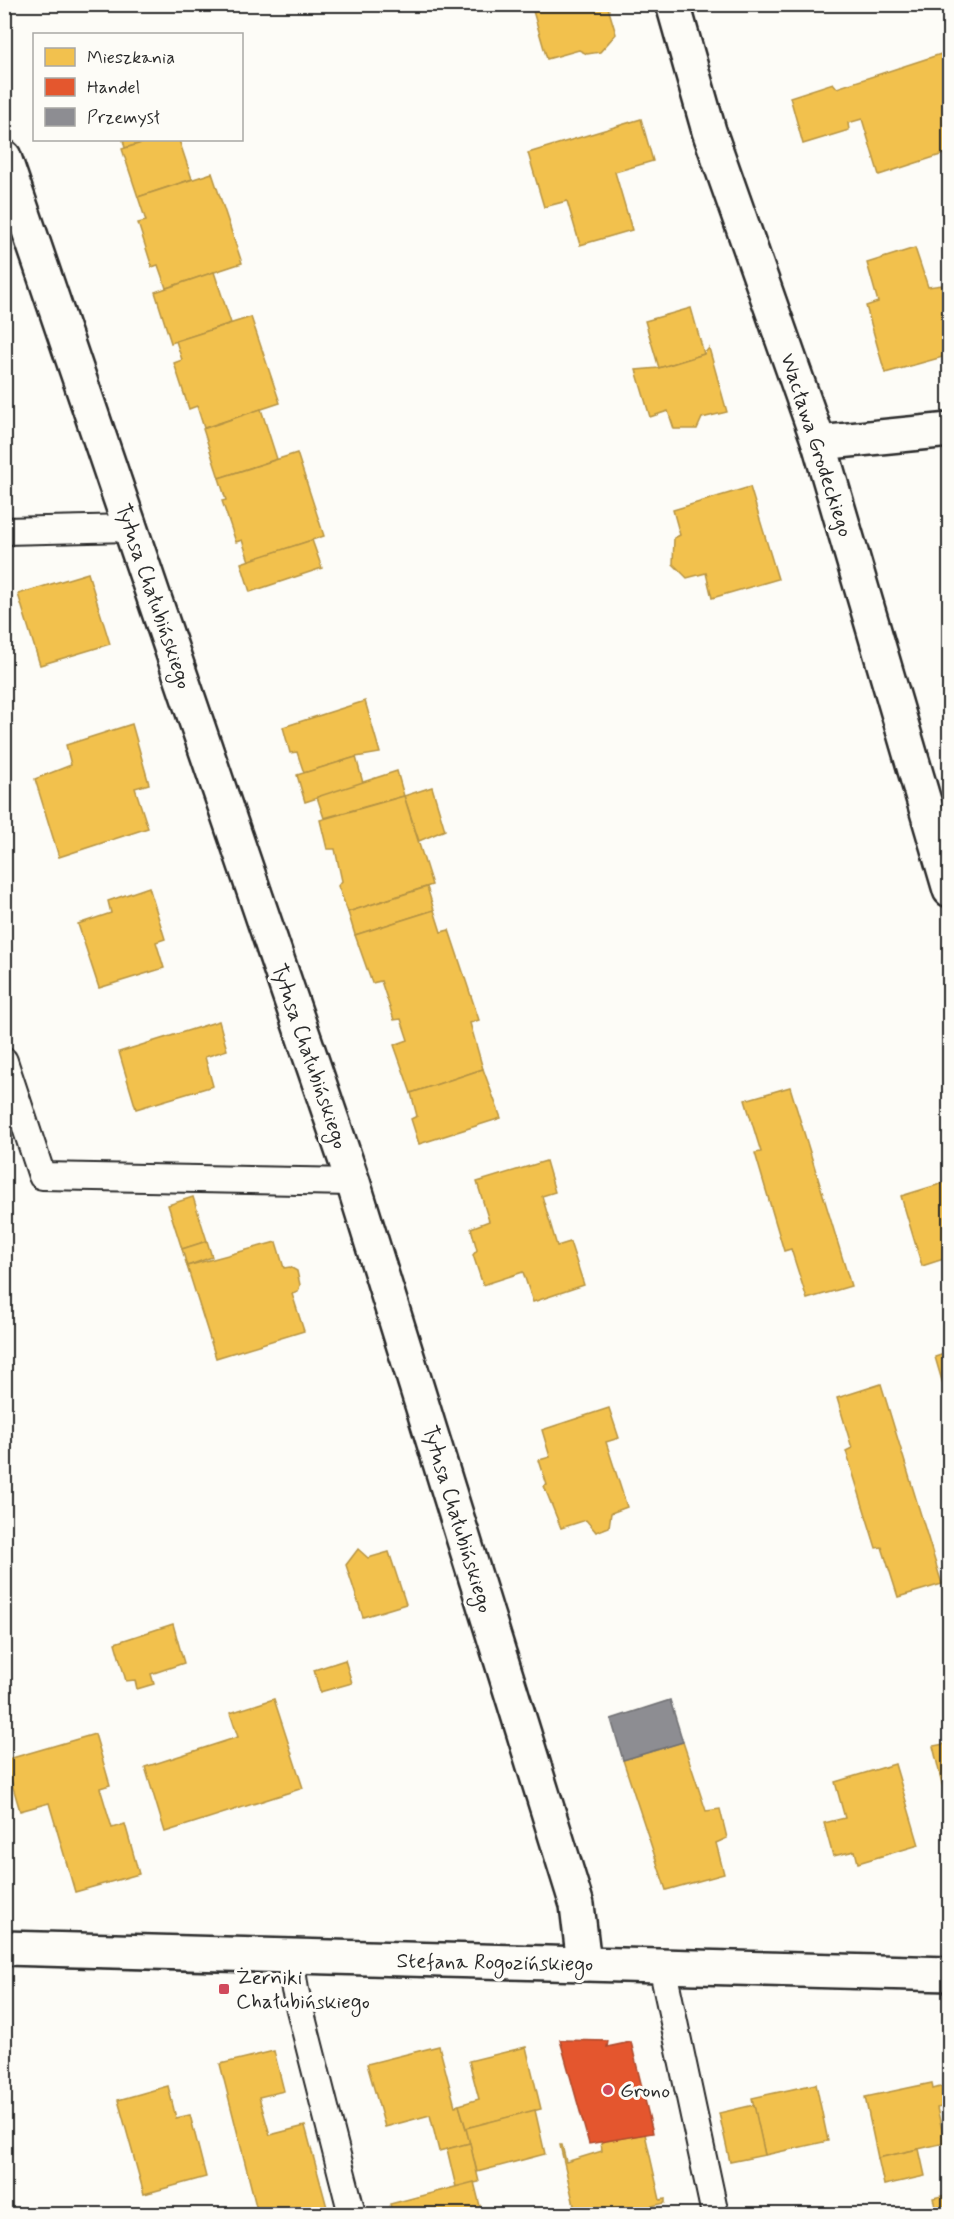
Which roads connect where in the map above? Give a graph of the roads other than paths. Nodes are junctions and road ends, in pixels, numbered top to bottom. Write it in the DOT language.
graph roads {
  1 [pos="673,4"];
  2 [pos="4,157"];
  3 [pos="950,430"];
  4 [pos="819,442"];
  5 [pos="131,528"];
  6 [pos="4,531"];
  7 [pos="950,890"];
  8 [pos="4,1061"];
  9 [pos="353,1182"];
  10 [pos="4,1948"];
  11 [pos="290,1957"];
  12 [pos="584,1964"];
  13 [pos="662,1966"];
  14 [pos="950,1974"];
  15 [pos="352,2214"];
  16 [pos="715,2214"];
  1 -- 4 [label="street, Wacława Grodeckiego"];
  2 -- 5 [label="street, Tytusa Chałubińskiego"];
  3 -- 4 [label="street"];
  4 -- 7 [label="street, Wacława Grodeckiego"];
  5 -- 6 [label="lane"];
  5 -- 9 [label="street, Tytusa Chałubińskiego"];
  8 -- 9 [label="lane"];
  9 -- 12 [label="street, Tytusa Chałubińskiego"];
  10 -- 11 [label="street, Stefana Rogozińskiego"];
  11 -- 12 [label="street, Stefana Rogozińskiego"];
  11 -- 15 [label="lane"];
  12 -- 13 [label="street, Stefana Rogozińskiego"];
  13 -- 14 [label="street, Stefana Rogozińskiego"];
  13 -- 16 [label="lane"];
}
